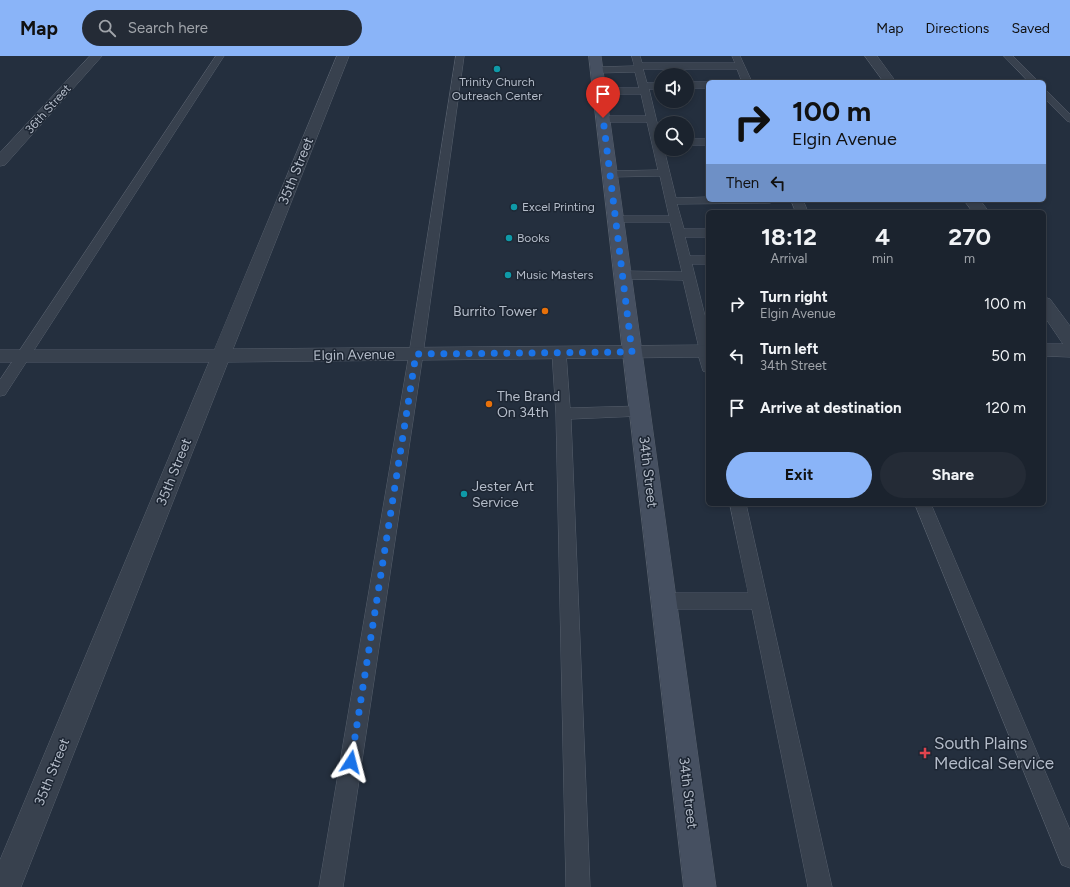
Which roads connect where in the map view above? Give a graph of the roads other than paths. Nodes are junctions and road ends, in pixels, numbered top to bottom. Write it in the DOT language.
graph roads {
  1 [pos="96,56"];
  2 [pos="220,56"];
  3 [pos="342,56"];
  4 [pos="460,56"];
  5 [pos="736,56"];
  6 [pos="872,56"];
  7 [pos="1008,56"];
  8 [pos="596,63"];
  9 [pos="637,64"];
  10 [pos="740,66"];
  11 [pos="746,80"];
  12 [pos="889,80"];
  13 [pos="1032,80"];
  14 [pos="706,85"];
  15 [pos="694,86"];
  16 [pos="654,87"];
  17 [pos="644,88"];
  18 [pos="600,91"];
  19 [pos="1046,95"];
  20 [pos="603,118"];
  21 [pos="651,118"];
  22 [pos="1070,119"];
  23 [pos="654,127"];
  24 [pos="694,142"];
  25 [pos="706,142"];
  26 [pos="661,156"];
  27 [pos="0,162"];
  28 [pos="664,173"];
  29 [pos="610,174"];
  30 [pos="671,200"];
  31 [pos="706,200"];
  32 [pos="616,219"];
  33 [pos="676,219"];
  34 [pos="680,233"];
  35 [pos="706,233"];
  36 [pos="686,260"];
  37 [pos="706,260"];
  38 [pos="623,275"];
  39 [pos="690,276"];
  40 [pos="1046,306"];
  41 [pos="703,315"];
  42 [pos="1070,340"];
  43 [pos="706,345"];
  44 [pos="1046,350"];
  45 [pos="1070,350"];
  46 [pos="559,352"];
  47 [pos="632,352"];
  48 [pos="416,354"];
  49 [pos="706,355"];
  50 [pos="0,356"];
  51 [pos="23,356"];
  52 [pos="221,356"];
  53 [pos="0,391"];
  54 [pos="640,411"];
  55 [pos="563,414"];
  56 [pos="738,506"];
  57 [pos="924,506"];
  58 [pos="664,601"];
  59 [pos="759,601"];
  60 [pos="1070,857"];
  61 [pos="5,887"];
  62 [pos="331,887"];
  63 [pos="578,887"];
  64 [pos="700,887"];
  65 [pos="820,887"];
  1 -- 27 [label="street, 36th Street"];
  2 -- 51 [label="lane"];
  3 -- 52 [label="street, 35th Street"];
  4 -- 48 [label="lane"];
  5 -- 10 [label="lane"];
  6 -- 12 [label="street"];
  7 -- 13 [label="lane"];
  8 -- 9 [label="lane"];
  8 -- 18 [label="main road, 34th Street"];
  9 -- 10 [label="lane"];
  9 -- 17 [label="lane"];
  10 -- 11 [label="lane"];
  14 -- 15 [label="lane"];
  16 -- 17 [label="lane"];
  17 -- 18 [label="lane"];
  17 -- 21 [label="lane"];
  18 -- 20 [label="main road, 34th Street"];
  19 -- 22 [label="lane"];
  20 -- 21 [label="lane"];
  20 -- 29 [label="main road, 34th Street"];
  21 -- 23 [label="lane"];
  24 -- 25 [label="lane"];
  26 -- 28 [label="lane"];
  28 -- 29 [label="lane"];
  28 -- 30 [label="lane"];
  29 -- 32 [label="main road, 34th Street"];
  30 -- 31 [label="lane"];
  30 -- 33 [label="lane"];
  32 -- 33 [label="lane"];
  32 -- 38 [label="main road, 34th Street"];
  33 -- 34 [label="lane"];
  34 -- 35 [label="lane"];
  34 -- 36 [label="lane"];
  36 -- 37 [label="lane"];
  36 -- 39 [label="lane"];
  38 -- 39 [label="lane"];
  38 -- 47 [label="main road, 34th Street"];
  39 -- 41 [label="lane"];
  40 -- 42 [label="street"];
  41 -- 43 [label="lane"];
  44 -- 45 [label="street"];
  46 -- 47 [label="street, Elgin Avenue"];
  46 -- 48 [label="street, Elgin Avenue"];
  46 -- 55 [label="lane"];
  47 -- 49 [label="street, Elgin Avenue"];
  47 -- 54 [label="main road, 34th Street"];
  48 -- 52 [label="street, Elgin Avenue"];
  48 -- 62 [label="lane"];
  50 -- 51 [label="street, Elgin Avenue"];
  51 -- 52 [label="street, Elgin Avenue"];
  51 -- 53 [label="lane"];
  52 -- 61 [label="street, 35th Street"];
  54 -- 55 [label="lane"];
  54 -- 58 [label="main road, 34th Street"];
  55 -- 63 [label="lane"];
  56 -- 59 [label="lane"];
  57 -- 60 [label="lane"];
  58 -- 59 [label="lane"];
  58 -- 64 [label="main road, 34th Street"];
  59 -- 65 [label="lane"];
}
